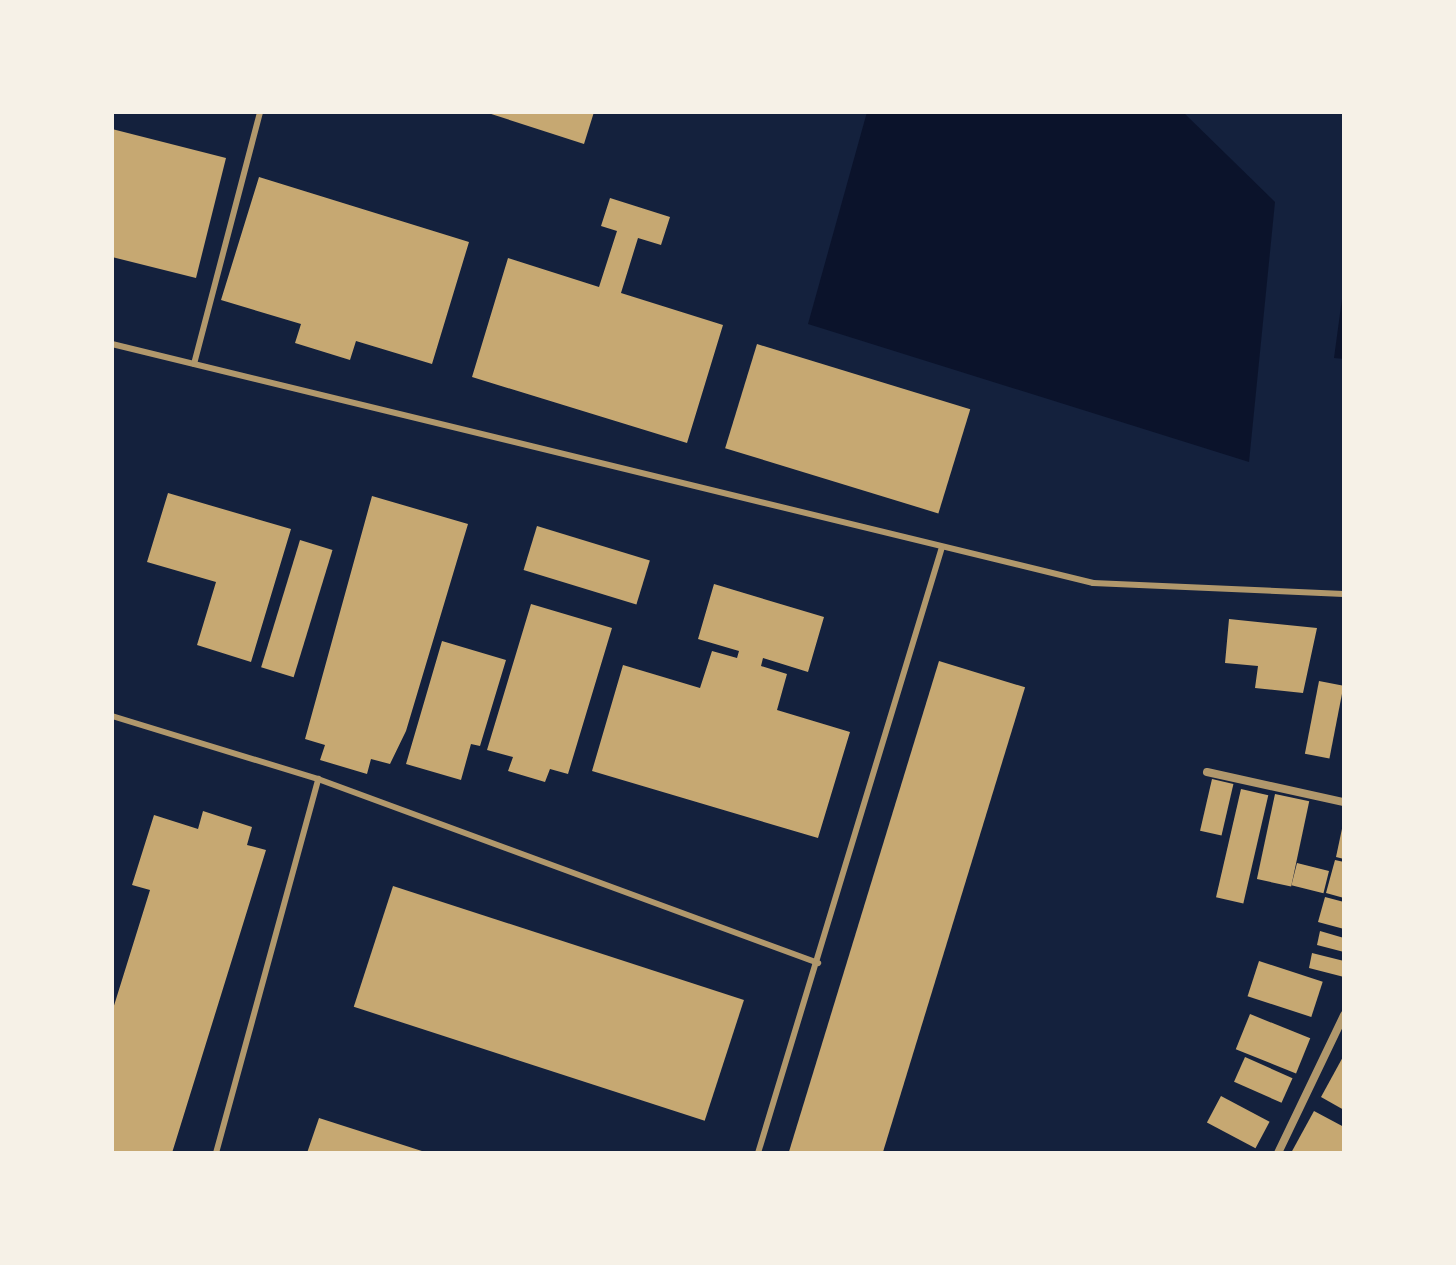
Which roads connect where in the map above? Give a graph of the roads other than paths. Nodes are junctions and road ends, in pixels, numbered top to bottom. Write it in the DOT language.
graph roads {
  1 [pos="260,112"];
  2 [pos="112,344"];
  3 [pos="194,364"];
  4 [pos="942,547"];
  5 [pos="1344,594"];
  6 [pos="112,716"];
  7 [pos="1207,772"];
  8 [pos="318,779"];
  9 [pos="1344,802"];
  10 [pos="818,963"];
  11 [pos="1344,1015"];
  12 [pos="216,1153"];
  13 [pos="758,1153"];
  14 [pos="1278,1153"];
  1 -- 3 [label="lane"];
  2 -- 3 [label="lane"];
  3 -- 4 [label="lane"];
  4 -- 5 [label="lane"];
  4 -- 10 [label="lane"];
  6 -- 8 [label="lane"];
  7 -- 9 [label="street"];
  8 -- 10 [label="lane"];
  8 -- 12 [label="lane"];
  10 -- 13 [label="lane"];
  11 -- 14 [label="street"];
}
